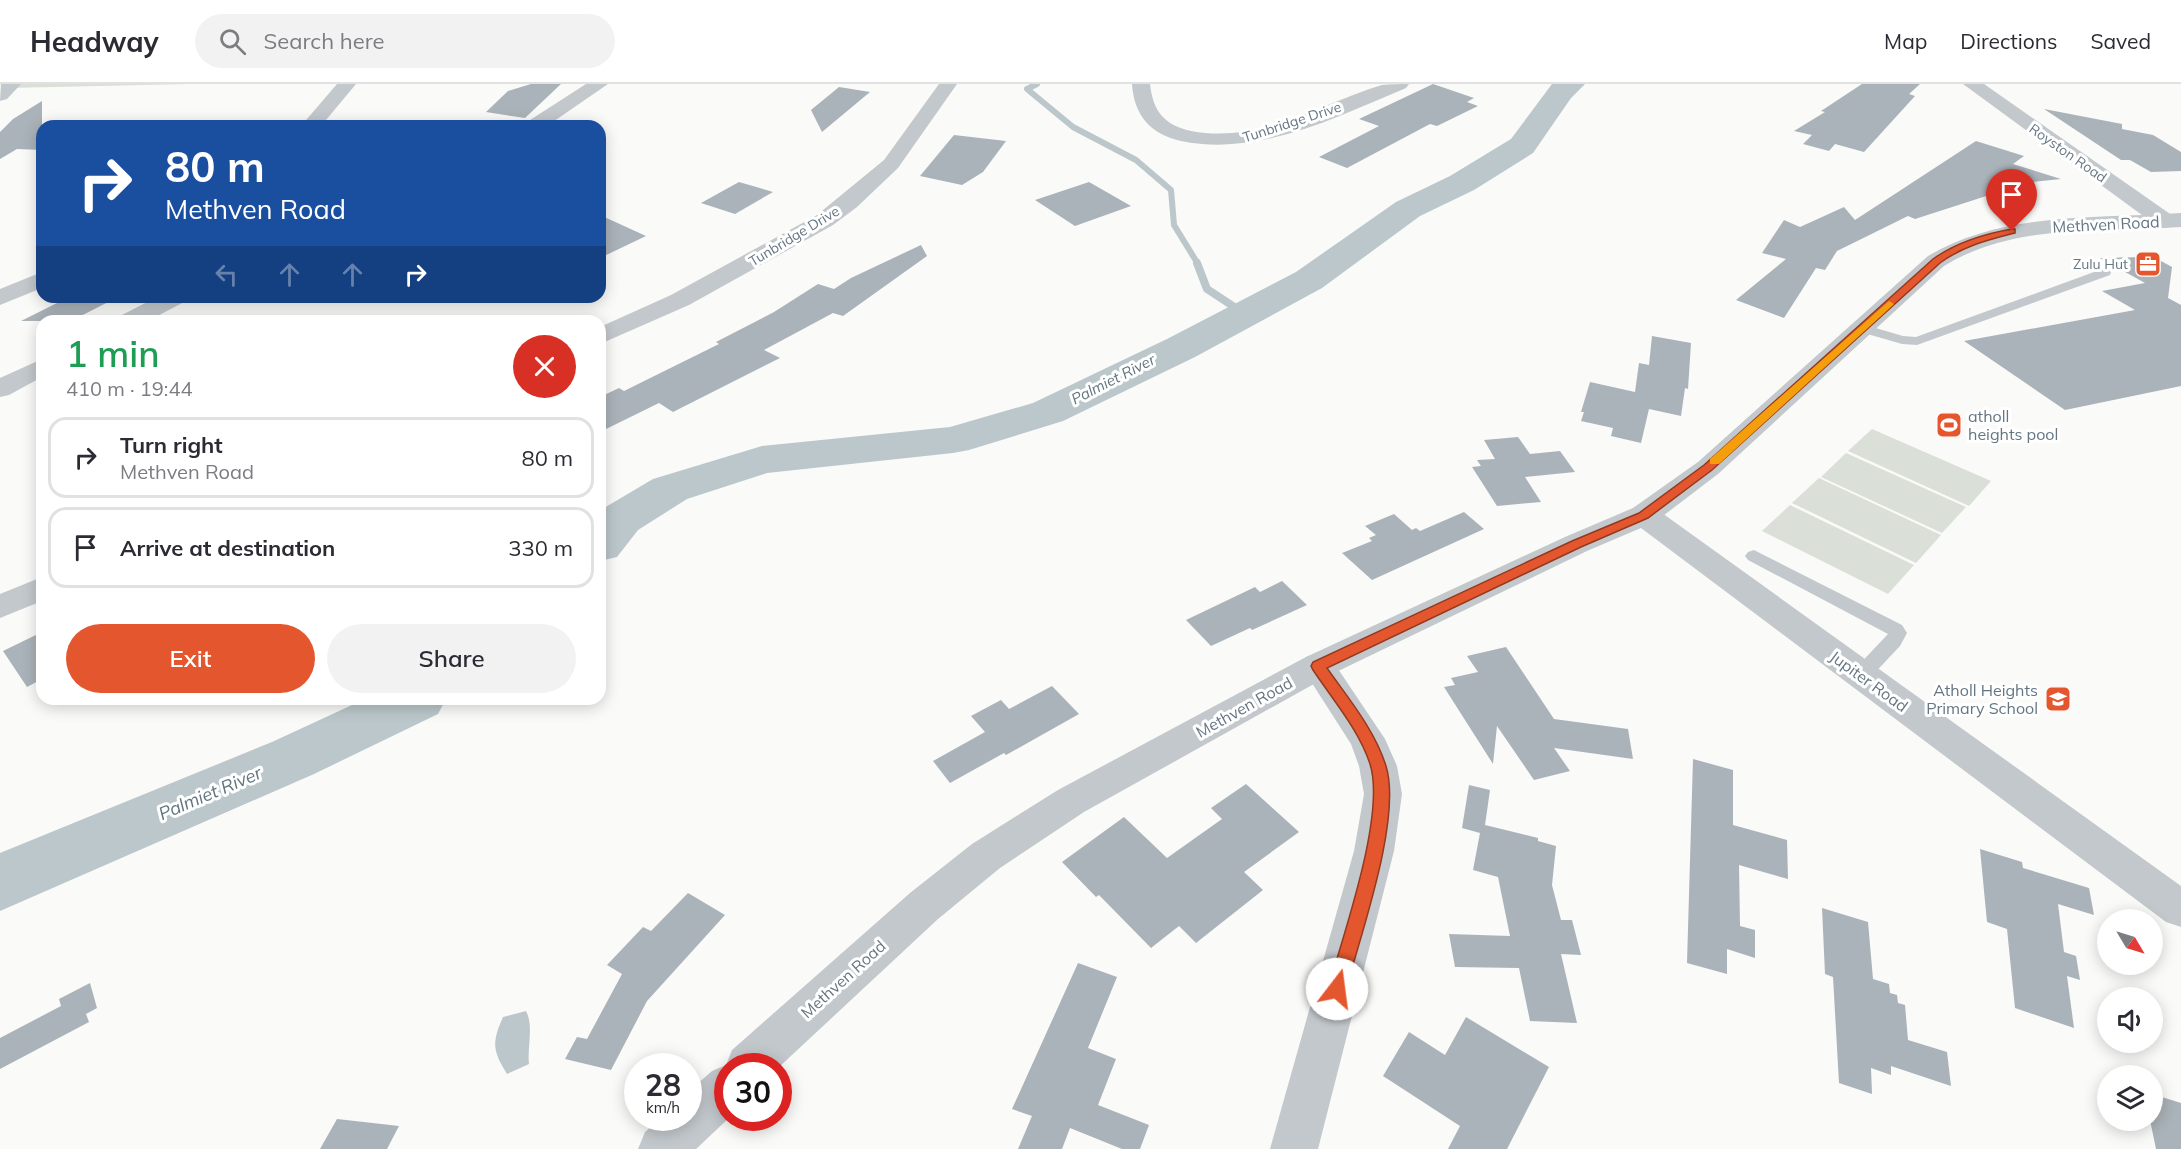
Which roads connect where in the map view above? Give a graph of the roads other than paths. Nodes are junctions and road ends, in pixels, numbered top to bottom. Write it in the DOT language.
graph roads {
  1 [pos="12,84"];
  2 [pos="347,84"];
  3 [pos="599,84"];
  4 [pos="948,84"];
  5 [pos="1141,84"];
  6 [pos="1400,84"];
  7 [pos="1972,84"];
  8 [pos="0,95"];
  9 [pos="316,120"];
  10 [pos="543,120"];
  11 [pos="2173,221"];
  12 [pos="2105,272"];
  13 [pos="36,282"];
  14 [pos="0,298"];
  15 [pos="164,303"];
  16 [pos="140,315"];
  17 [pos="1862,328"];
  18 [pos="606,333"];
  19 [pos="36,370"];
  20 [pos="0,389"];
  21 [pos="1644,515"];
  22 [pos="1754,556"];
  23 [pos="36,591"];
  24 [pos="0,607"];
  25 [pos="1318,666"];
  26 [pos="1861,675"];
  27 [pos="2181,909"];
  28 [pos="762,1053"];
  29 [pos="714,1099"];
  30 [pos="662,1149"];
  31 [pos="1294,1149"];
  1 -- 8 [label="street"];
  2 -- 9 [label="street"];
  3 -- 10 [label="street"];
  4 -- 18 [label="street, Tunbridge Drive"];
  5 -- 6 [label="street, Tunbridge Drive"];
  7 -- 11 [label="street, Royston Road"];
  11 -- 17 [label="street, Methven Road"];
  12 -- 17 [label="lane"];
  13 -- 14 [label="street"];
  15 -- 16 [label="street"];
  17 -- 21 [label="street, Methven Road"];
  19 -- 20 [label="street"];
  21 -- 25 [label="street, Methven Road"];
  21 -- 26 [label="street, Jupiter Road"];
  22 -- 26 [label="lane"];
  23 -- 24 [label="street"];
  25 -- 28 [label="street, Methven Road"];
  25 -- 31 [label="street"];
  26 -- 27 [label="street, Jupiter Road"];
  29 -- 30 [label="street"];
}
